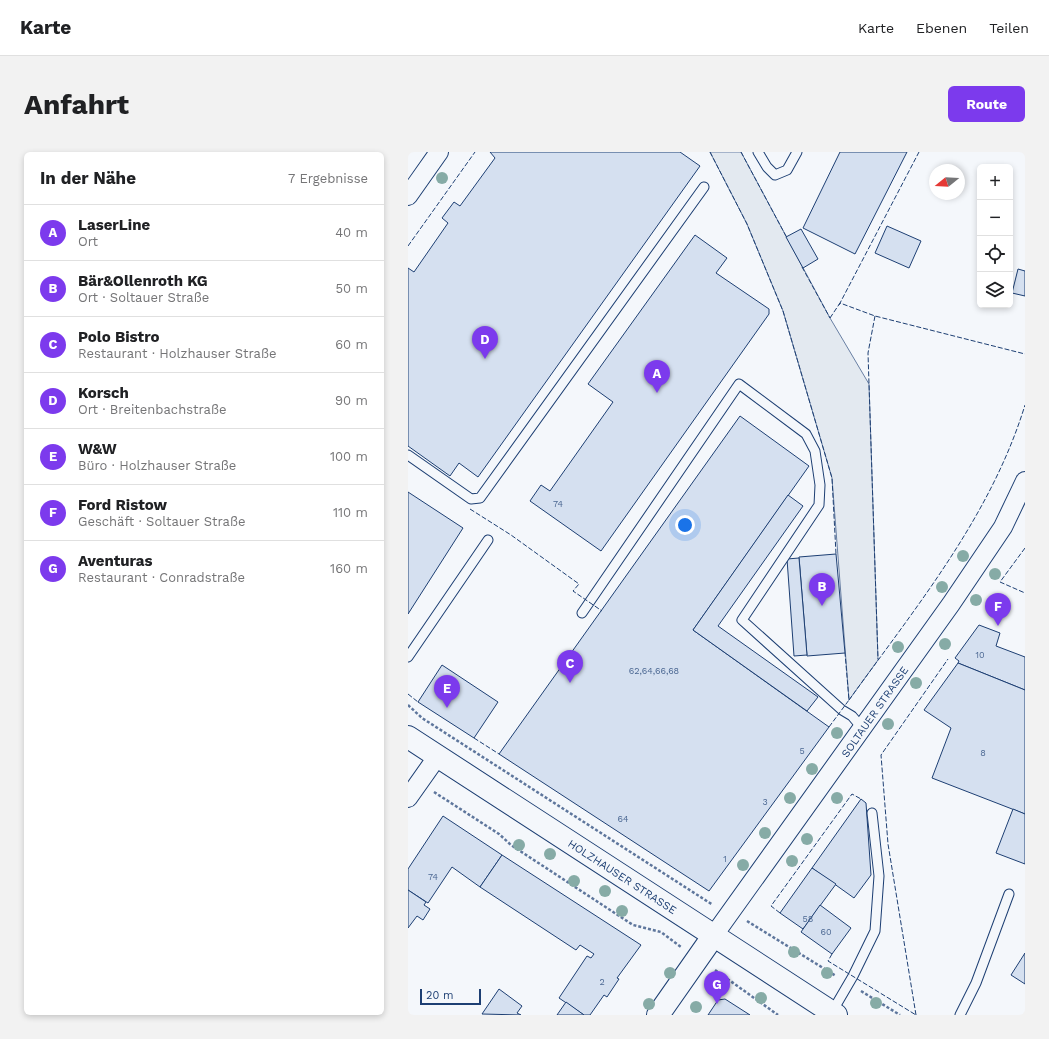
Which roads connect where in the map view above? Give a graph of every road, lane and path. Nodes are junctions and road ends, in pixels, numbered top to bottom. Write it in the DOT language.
graph roads {
  1 [pos="439,152"];
  2 [pos="758,152"];
  3 [pos="797,152"];
  4 [pos="704,186"];
  5 [pos="408,196"];
  6 [pos="408,455"];
  7 [pos="1025,481"];
  8 [pos="488,540"];
  9 [pos="582,613"];
  10 [pos="408,657"];
  11 [pos="408,705"];
  12 [pos="863,729"];
  13 [pos="408,738"];
  14 [pos="438,757"];
  15 [pos="431,790"];
  16 [pos="408,798"];
  17 [pos="872,813"];
  18 [pos="1009,894"];
  19 [pos="696,895"];
  20 [pos="761,929"];
  21 [pos="714,936"];
  22 [pos="682,948"];
  23 [pos="726,978"];
  24 [pos="849,984"];
  25 [pos="834,1014"];
  26 [pos="658,1015"];
  27 [pos="778,1015"];
  28 [pos="900,1015"];
  29 [pos="960,1015"];
  1 -- 5 [label="street"];
  2 -- 3 [label="lane"];
  4 -- 6 [label="lane"];
  7 -- 12 [label="street, SOLTAUER STRASSE"];
  8 -- 10 [label="lane"];
  9 -- 12 [label="lane"];
  11 -- 19 [label="path"];
  12 -- 21 [label="street, SOLTAUER STRASSE"];
  13 -- 14 [label="main road, HOLZHAUSER STRASSE"];
  14 -- 16 [label="street"];
  14 -- 21 [label="main road, HOLZHAUSER STRASSE"];
  15 -- 22 [label="path"];
  17 -- 24 [label="lane"];
  18 -- 29 [label="lane"];
  20 -- 24 [label="path"];
  21 -- 25 [label="main road, HOLZHAUSER STRASSE"];
  21 -- 26 [label="main road"];
  23 -- 27 [label="path"];
  24 -- 25 [label="lane"];
  24 -- 28 [label="path"];
}
